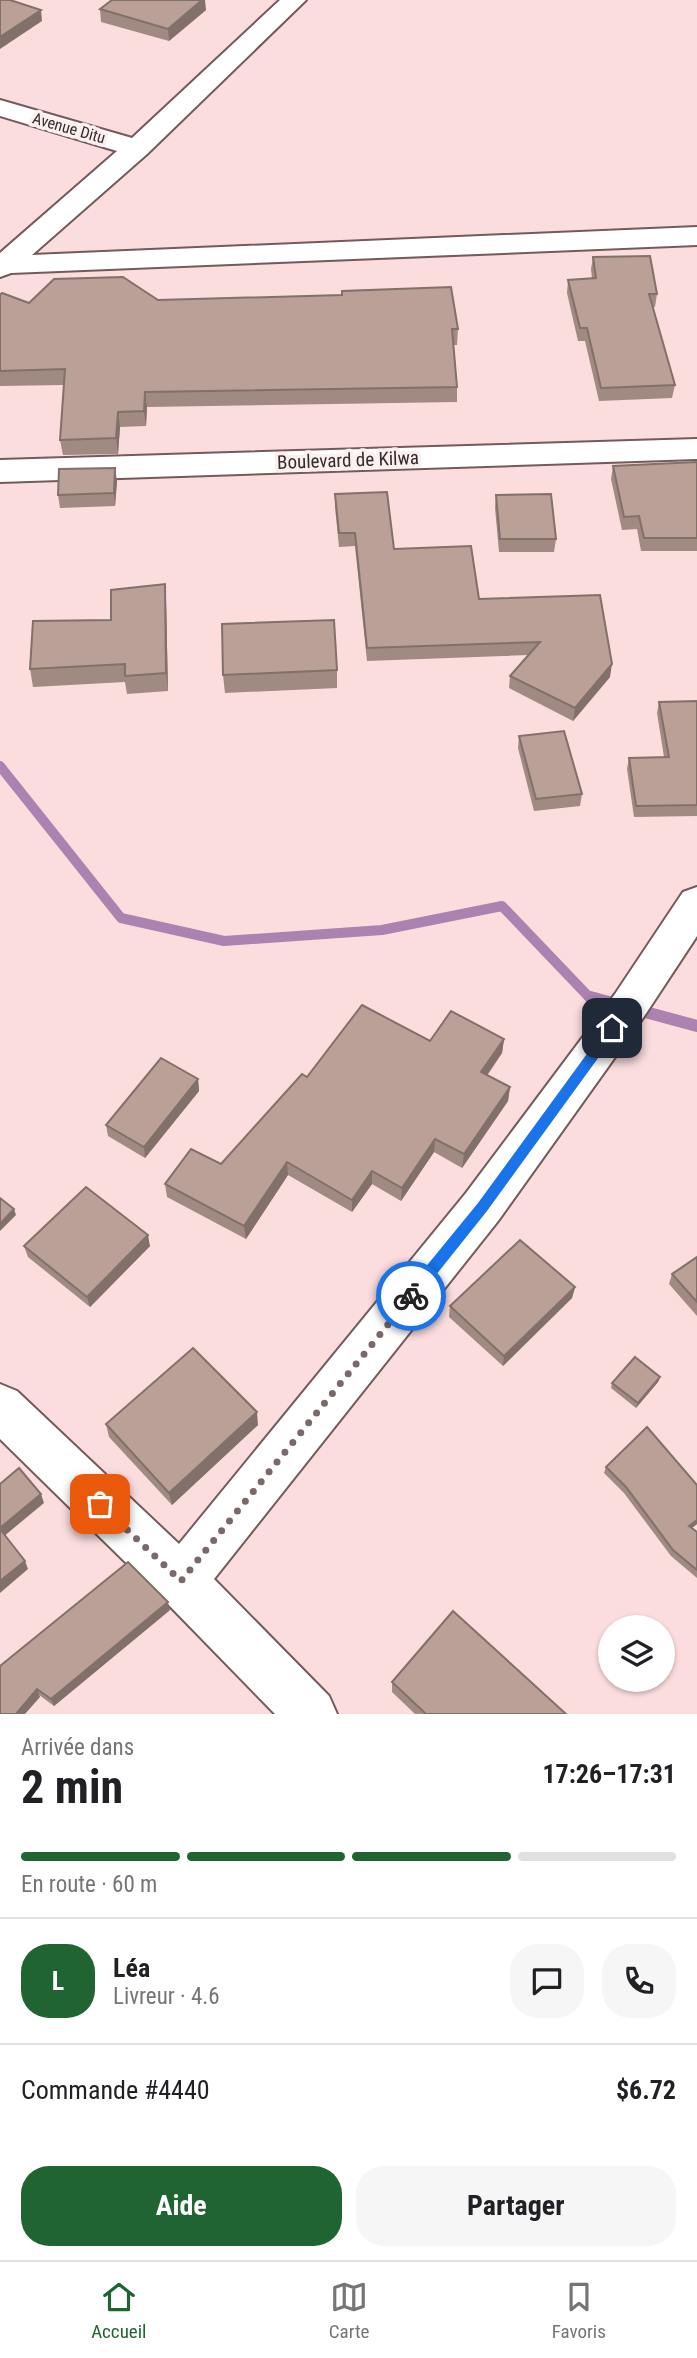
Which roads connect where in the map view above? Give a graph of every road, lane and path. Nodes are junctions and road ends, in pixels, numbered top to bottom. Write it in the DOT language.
graph roads {
  1 [pos="294,0"];
  2 [pos="0,108"];
  3 [pos="137,148"];
  4 [pos="697,236"];
  5 [pos="1,266"];
  6 [pos="697,449"];
  7 [pos="0,471"];
  8 [pos="697,903"];
  9 [pos="0,1407"];
  10 [pos="181,1581"];
  11 [pos="312,1714"];
  1 -- 3 [label="street"];
  2 -- 3 [label="street, Avenue Ditu"];
  3 -- 5 [label="street"];
  4 -- 5 [label="street"];
  6 -- 7 [label="street, Boulevard de Kilwa"];
  8 -- 10 [label="street"];
  9 -- 10 [label="street"];
  10 -- 11 [label="street"];
}
